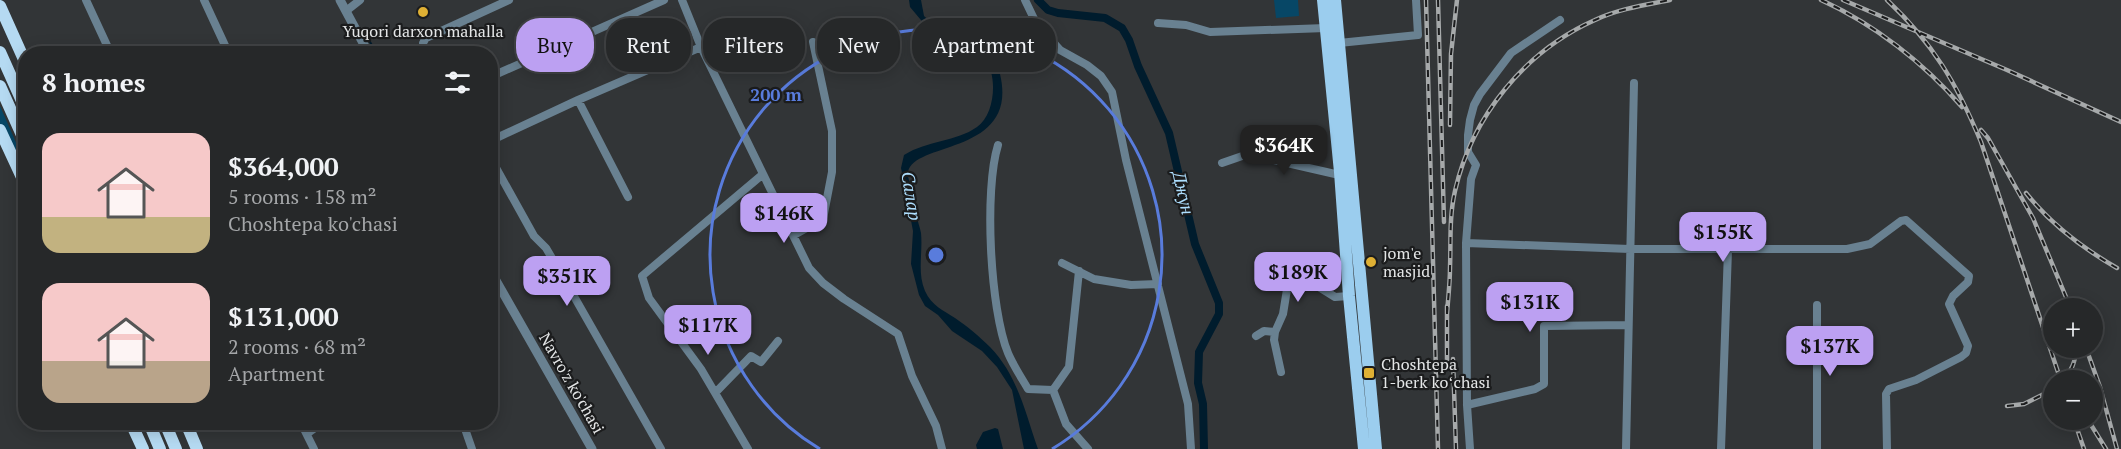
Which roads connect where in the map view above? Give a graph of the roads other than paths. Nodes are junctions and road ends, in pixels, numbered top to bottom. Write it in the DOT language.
graph roads {
  1 [pos="86,0"];
  2 [pos="204,0"];
  3 [pos="340,0"];
  4 [pos="360,0"];
  5 [pos="509,0"];
  6 [pos="663,0"];
  7 [pos="682,0"];
  8 [pos="1025,0"];
  9 [pos="1323,0"];
  10 [pos="1335,0"];
  11 [pos="1416,0"];
  12 [pos="0,6"];
  13 [pos="346,11"];
  14 [pos="1560,20"];
  15 [pos="1158,23"];
  16 [pos="1326,28"];
  17 [pos="813,42"];
  18 [pos="1339,43"];
  19 [pos="18,46"];
  20 [pos="107,46"];
  21 [pos="225,46"];
  22 [pos="365,46"];
  23 [pos="425,46"];
  24 [pos="701,47"];
  25 [pos="0,52"];
  26 [pos="498,73"];
  27 [pos="1634,83"];
  28 [pos="0,86"];
  29 [pos="18,92"];
  30 [pos="578,100"];
  31 [pos="18,115"];
  32 [pos="0,130"];
  33 [pos="498,137"];
  34 [pos="998,146"];
  35 [pos="1222,163"];
  36 [pos="18,169"];
  37 [pos="498,171"];
  38 [pos="1340,172"];
  39 [pos="764,174"];
  40 [pos="628,197"];
  41 [pos="794,235"];
  42 [pos="1466,243"];
  43 [pos="1630,249"];
  44 [pos="1728,250"];
  45 [pos="1062,263"];
  46 [pos="1079,272"];
  47 [pos="498,284"];
  48 [pos="1158,284"];
  49 [pos="1349,296"];
  50 [pos="1817,305"];
  51 [pos="1628,325"];
  52 [pos="1275,332"];
  53 [pos="1256,336"];
  54 [pos="778,341"];
  55 [pos="1281,372"];
  56 [pos="1053,390"];
  57 [pos="716,392"];
  58 [pos="1467,405"];
  59 [pos="135,430"];
  60 [pos="152,430"];
  61 [pos="168,430"];
  62 [pos="189,430"];
  63 [pos="306,430"];
  64 [pos="312,430"];
  65 [pos="466,430"];
  66 [pos="308,433"];
  67 [pos="142,449"];
  68 [pos="160,449"];
  69 [pos="176,449"];
  70 [pos="197,449"];
  71 [pos="314,449"];
  72 [pos="472,449"];
  73 [pos="592,449"];
  74 [pos="662,449"];
  75 [pos="748,449"];
  76 [pos="942,449"];
  77 [pos="1088,449"];
  78 [pos="1191,449"];
  79 [pos="1364,449"];
  80 [pos="1376,449"];
  81 [pos="1470,449"];
  82 [pos="1626,449"];
  83 [pos="1721,449"];
  84 [pos="1817,449"];
  85 [pos="1887,449"];
  1 -- 20 [label="street"];
  2 -- 21 [label="street"];
  3 -- 13 [label="street"];
  4 -- 13 [label="street"];
  5 -- 23 [label="street"];
  6 -- 26 [label="street"];
  7 -- 24 [label="street"];
  8 -- 48 [label="street"];
  9 -- 16 [label="main road"];
  10 -- 18 [label="main road"];
  11 -- 18 [label="street"];
  12 -- 19 [label="highway"];
  13 -- 22 [label="street"];
  14 -- 42 [label="street"];
  15 -- 16 [label="street"];
  16 -- 38 [label="main road"];
  17 -- 41 [label="street"];
  18 -- 80 [label="main road"];
  24 -- 30 [label="street"];
  24 -- 39 [label="street"];
  25 -- 29 [label="highway"];
  27 -- 43 [label="street"];
  28 -- 31 [label="highway"];
  30 -- 33 [label="street"];
  30 -- 40 [label="street"];
  32 -- 36 [label="highway"];
  34 -- 56 [label="street"];
  35 -- 38 [label="street"];
  37 -- 74 [label="street"];
  38 -- 49 [label="main road"];
  39 -- 41 [label="street"];
  39 -- 57 [label="street"];
  41 -- 76 [label="street"];
  42 -- 43 [label="street"];
  42 -- 58 [label="street"];
  43 -- 44 [label="street"];
  43 -- 51 [label="street"];
  44 -- 83 [label="street"];
  44 -- 85 [label="street"];
  45 -- 46 [label="street"];
  46 -- 48 [label="street"];
  46 -- 56 [label="street"];
  47 -- 73 [label="street, Navro'z ko'chasi"];
  48 -- 78 [label="street"];
  49 -- 52 [label="street"];
  49 -- 79 [label="main road"];
  50 -- 84 [label="street"];
  51 -- 58 [label="street"];
  51 -- 82 [label="street"];
  52 -- 53 [label="street"];
  52 -- 55 [label="street"];
  54 -- 57 [label="street"];
  56 -- 77 [label="street"];
  57 -- 75 [label="street"];
  58 -- 81 [label="street"];
  59 -- 67 [label="highway"];
  60 -- 68 [label="highway"];
  61 -- 69 [label="highway"];
  62 -- 70 [label="highway"];
  63 -- 66 [label="street"];
  64 -- 66 [label="street"];
  65 -- 72 [label="street"];
  66 -- 71 [label="street"];
}
